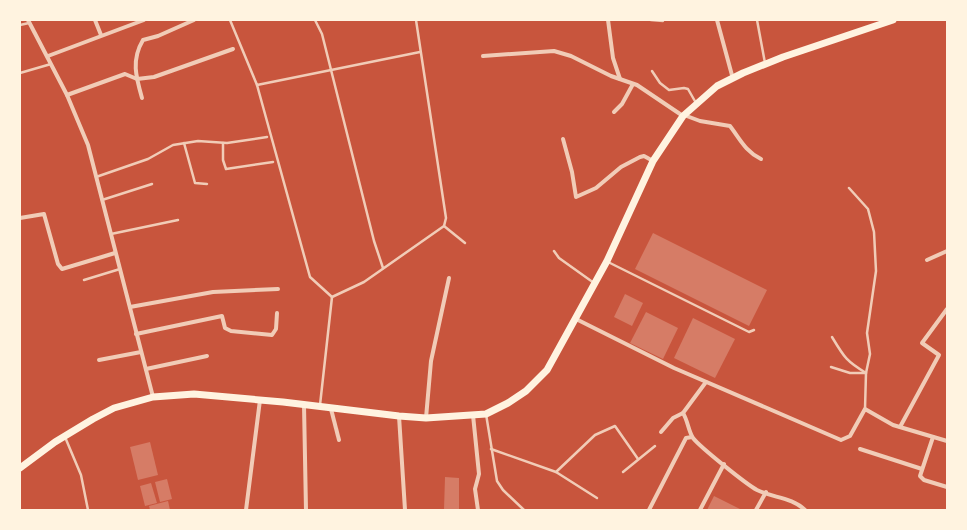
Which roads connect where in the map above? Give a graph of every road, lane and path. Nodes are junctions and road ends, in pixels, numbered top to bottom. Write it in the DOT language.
graph roads {
  1 [pos="96,20"];
  2 [pos="144,20"];
  3 [pos="194,20"];
  4 [pos="230,20"];
  5 [pos="315,20"];
  6 [pos="416,20"];
  7 [pos="608,20"];
  8 [pos="651,20"];
  9 [pos="717,20"];
  10 [pos="757,20"];
  11 [pos="893,20"];
  12 [pos="29,21"];
  13 [pos="663,21"];
  14 [pos="20,25"];
  15 [pos="101,35"];
  16 [pos="233,49"];
  17 [pos="420,52"];
  18 [pos="48,56"];
  19 [pos="483,56"];
  20 [pos="51,64"];
  21 [pos="765,64"];
  22 [pos="331,70"];
  23 [pos="652,71"];
  24 [pos="20,73"];
  25 [pos="137,79"];
  26 [pos="620,79"];
  27 [pos="733,79"];
  28 [pos="633,84"];
  29 [pos="257,85"];
  30 [pos="67,95"];
  31 [pos="142,98"];
  32 [pos="696,104"];
  33 [pos="614,112"];
  34 [pos="684,116"];
  35 [pos="267,137"];
  36 [pos="563,139"];
  37 [pos="184,143"];
  38 [pos="222,143"];
  39 [pos="761,159"];
  40 [pos="653,161"];
  41 [pos="273,162"];
  42 [pos="96,177"];
  43 [pos="152,184"];
  44 [pos="207,184"];
  45 [pos="849,188"];
  46 [pos="102,200"];
  47 [pos="20,218"];
  48 [pos="178,220"];
  49 [pos="444,226"];
  50 [pos="110,234"];
  51 [pos="465,243"];
  52 [pos="554,251"];
  53 [pos="947,251"];
  54 [pos="116,253"];
  55 [pos="927,260"];
  56 [pos="608,261"];
  57 [pos="384,268"];
  58 [pos="120,269"];
  59 [pos="448,278"];
  60 [pos="84,280"];
  61 [pos="596,284"];
  62 [pos="278,289"];
  63 [pos="332,297"];
  64 [pos="130,308"];
  65 [pos="947,309"];
  66 [pos="277,313"];
  67 [pos="576,319"];
  68 [pos="754,330"];
  69 [pos="136,334"];
  70 [pos="832,337"];
  71 [pos="141,352"];
  72 [pos="208,356"];
  73 [pos="99,360"];
  74 [pos="831,367"];
  75 [pos="146,369"];
  76 [pos="866,373"];
  77 [pos="706,382"];
  78 [pos="153,397"];
  79 [pos="260,400"];
  80 [pos="304,405"];
  81 [pos="320,407"];
  82 [pos="332,409"];
  83 [pos="865,410"];
  84 [pos="683,413"];
  85 [pos="473,414"];
  86 [pos="486,414"];
  87 [pos="399,416"];
  88 [pos="426,418"];
  89 [pos="900,427"];
  90 [pos="661,432"];
  91 [pos="65,436"];
  92 [pos="692,437"];
  93 [pos="933,437"];
  94 [pos="339,440"];
  95 [pos="947,441"];
  96 [pos="654,446"];
  97 [pos="491,449"];
  98 [pos="860,449"];
  99 [pos="638,459"];
  100 [pos="724,464"];
  101 [pos="20,468"];
  102 [pos="922,469"];
  103 [pos="556,472"];
  104 [pos="623,472"];
  105 [pos="947,487"];
  106 [pos="766,492"];
  107 [pos="597,498"];
  108 [pos="88,510"];
  109 [pos="246,510"];
  110 [pos="306,510"];
  111 [pos="405,510"];
  112 [pos="478,510"];
  113 [pos="524,510"];
  114 [pos="649,510"];
  115 [pos="700,510"];
  116 [pos="756,510"];
  117 [pos="805,510"];
  1 -- 15 [label="street"];
  2 -- 15 [label="street"];
  3 -- 25 [label="street"];
  4 -- 29 [label="lane"];
  5 -- 22 [label="lane"];
  6 -- 17 [label="lane"];
  7 -- 26 [label="street"];
  8 -- 13 [label="lane"];
  9 -- 27 [label="street"];
  10 -- 21 [label="lane"];
  11 -- 21 [label="main road"];
  12 -- 14 [label="lane"];
  12 -- 18 [label="street"];
  15 -- 18 [label="street"];
  16 -- 25 [label="street"];
  17 -- 22 [label="lane"];
  17 -- 49 [label="lane"];
  18 -- 20 [label="street"];
  19 -- 26 [label="street"];
  20 -- 24 [label="lane"];
  20 -- 30 [label="street"];
  21 -- 27 [label="main road"];
  22 -- 29 [label="lane"];
  22 -- 57 [label="lane"];
  23 -- 32 [label="lane"];
  25 -- 30 [label="street"];
  25 -- 31 [label="street"];
  26 -- 28 [label="street"];
  27 -- 32 [label="main road"];
  28 -- 33 [label="street"];
  28 -- 34 [label="street"];
  29 -- 63 [label="lane"];
  30 -- 42 [label="street"];
  32 -- 34 [label="main road"];
  34 -- 39 [label="street"];
  34 -- 40 [label="main road"];
  35 -- 38 [label="lane"];
  36 -- 40 [label="street"];
  37 -- 38 [label="lane"];
  37 -- 42 [label="lane"];
  37 -- 44 [label="lane"];
  38 -- 41 [label="lane"];
  40 -- 56 [label="main road"];
  42 -- 46 [label="street"];
  43 -- 46 [label="lane"];
  45 -- 76 [label="lane"];
  46 -- 50 [label="street"];
  47 -- 54 [label="street"];
  48 -- 50 [label="lane"];
  49 -- 51 [label="lane"];
  49 -- 57 [label="lane"];
  50 -- 54 [label="street"];
  52 -- 61 [label="lane"];
  53 -- 55 [label="street"];
  54 -- 58 [label="street"];
  56 -- 61 [label="main road"];
  56 -- 68 [label="lane"];
  57 -- 63 [label="lane"];
  58 -- 60 [label="lane"];
  58 -- 64 [label="street"];
  59 -- 88 [label="street"];
  61 -- 67 [label="main road"];
  62 -- 64 [label="street"];
  63 -- 81 [label="lane"];
  64 -- 69 [label="street"];
  65 -- 89 [label="street"];
  66 -- 69 [label="street"];
  67 -- 77 [label="street"];
  67 -- 86 [label="main road"];
  69 -- 71 [label="street"];
  70 -- 76 [label="lane"];
  71 -- 73 [label="street"];
  71 -- 75 [label="street"];
  72 -- 75 [label="street"];
  74 -- 76 [label="lane"];
  75 -- 78 [label="street"];
  76 -- 83 [label="lane"];
  77 -- 83 [label="street"];
  77 -- 84 [label="street"];
  78 -- 79 [label="main road"];
  78 -- 91 [label="main road"];
  79 -- 80 [label="main road"];
  79 -- 109 [label="street"];
  80 -- 81 [label="main road"];
  80 -- 110 [label="street"];
  81 -- 82 [label="main road"];
  82 -- 87 [label="main road"];
  82 -- 94 [label="street"];
  83 -- 89 [label="street"];
  84 -- 90 [label="street"];
  84 -- 92 [label="street"];
  85 -- 86 [label="main road"];
  85 -- 88 [label="main road"];
  85 -- 112 [label="street"];
  86 -- 97 [label="lane"];
  87 -- 88 [label="main road"];
  87 -- 111 [label="street"];
  89 -- 93 [label="street"];
  91 -- 101 [label="main road"];
  91 -- 108 [label="lane"];
  92 -- 100 [label="street"];
  92 -- 114 [label="street"];
  93 -- 95 [label="street"];
  93 -- 102 [label="street"];
  96 -- 99 [label="lane"];
  97 -- 103 [label="lane"];
  97 -- 113 [label="lane"];
  98 -- 102 [label="street"];
  99 -- 103 [label="lane"];
  99 -- 104 [label="lane"];
  100 -- 106 [label="street"];
  100 -- 115 [label="street"];
  102 -- 105 [label="street"];
  103 -- 107 [label="lane"];
  106 -- 116 [label="street"];
  106 -- 117 [label="street"];
}
